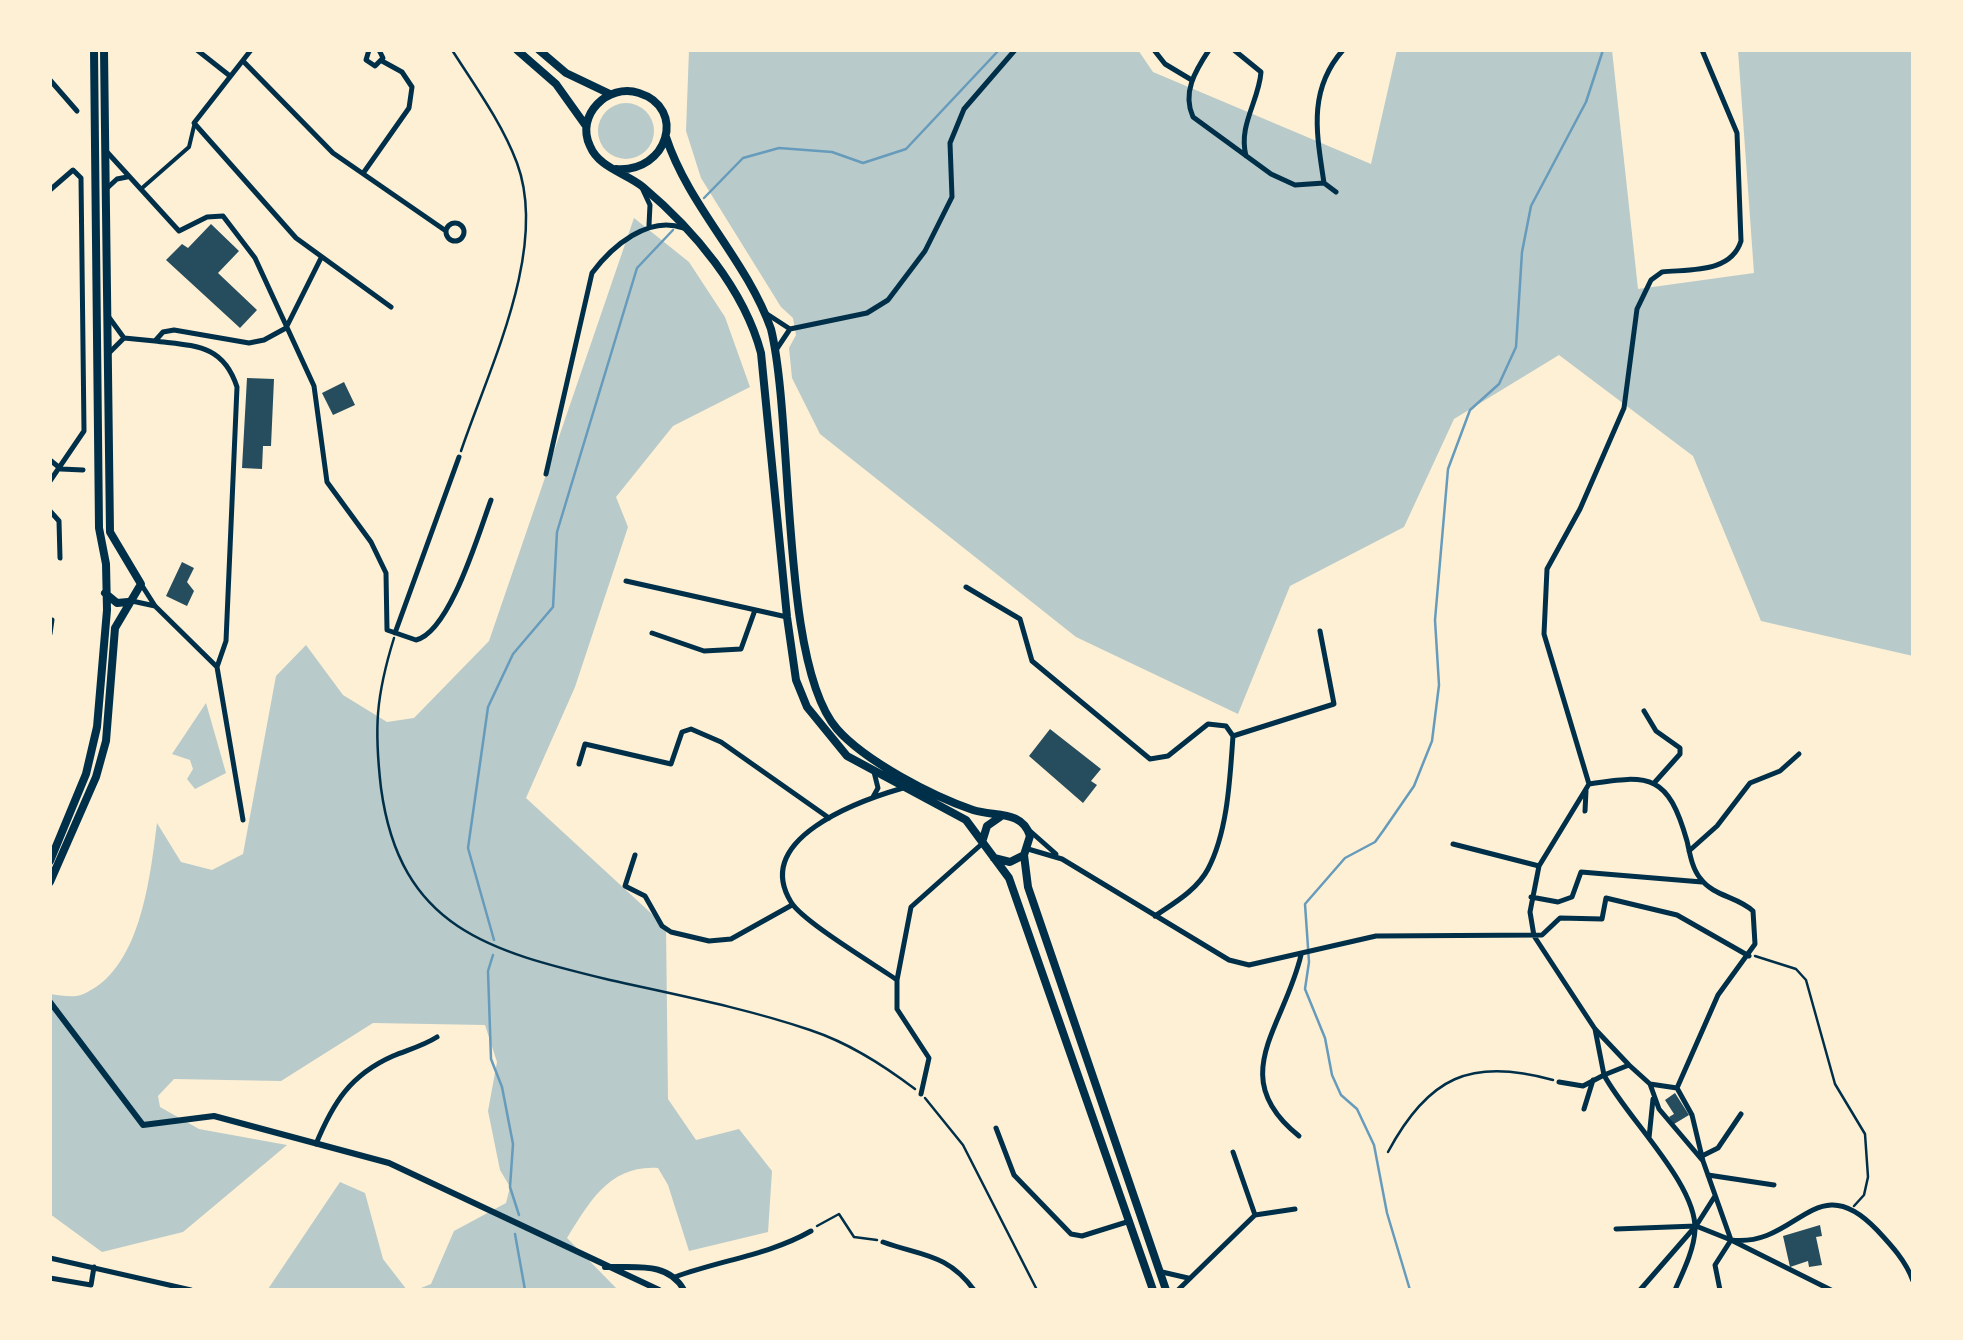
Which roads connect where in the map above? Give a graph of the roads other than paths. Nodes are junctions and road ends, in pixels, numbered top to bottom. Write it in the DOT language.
graph roads {
  1 [pos="94,50"];
  2 [pos="104,50"];
  3 [pos="197,50"];
  4 [pos="251,50"];
  5 [pos="369,50"];
  6 [pos="379,50"];
  7 [pos="517,50"];
  8 [pos="539,50"];
  9 [pos="1015,50"];
  10 [pos="1154,50"];
  11 [pos="1209,50"];
  12 [pos="1234,50"];
  13 [pos="1343,50"];
  14 [pos="1702,50"];
  15 [pos="243,61"];
  16 [pos="382,61"];
  17 [pos="230,76"];
  18 [pos="1190,79"];
  19 [pos="50,80"];
  20 [pos="610,94"];
  21 [pos="77,111"];
  22 [pos="194,123"];
  23 [pos="586,126"];
  24 [pos="666,137"];
  25 [pos="105,149"];
  26 [pos="1247,158"];
  27 [pos="616,169"];
  28 [pos="364,172"];
  29 [pos="128,178"];
  30 [pos="640,184"];
  31 [pos="1324,184"];
  32 [pos="141,189"];
  33 [pos="50,190"];
  34 [pos="105,190"];
  35 [pos="1336,192"];
  36 [pos="649,226"];
  37 [pos="683,228"];
  38 [pos="446,232"];
  39 [pos="321,258"];
  40 [pos="392,307"];
  41 [pos="106,313"];
  42 [pos="765,313"];
  43 [pos="286,328"];
  44 [pos="790,329"];
  45 [pos="124,338"];
  46 [pos="155,341"];
  47 [pos="776,350"];
  48 [pos="107,357"];
  49 [pos="459,457"];
  50 [pos="50,460"];
  51 [pos="98,460"];
  52 [pos="61,468"];
  53 [pos="83,470"];
  54 [pos="546,474"];
  55 [pos="50,481"];
  56 [pos="98,482"];
  57 [pos="491,500"];
  58 [pos="50,511"];
  59 [pos="60,558"];
  60 [pos="132,568"];
  61 [pos="104,579"];
  62 [pos="626,581"];
  63 [pos="141,584"];
  64 [pos="966,587"];
  65 [pos="105,593"];
  66 [pos="130,602"];
  67 [pos="155,606"];
  68 [pos="754,610"];
  69 [pos="787,617"];
  70 [pos="52,620"];
  71 [pos="1320,630"];
  72 [pos="395,633"];
  73 [pos="50,634"];
  74 [pos="652,634"];
  75 [pos="217,667"];
  76 [pos="1644,710"];
  77 [pos="1233,736"];
  78 [pos="1799,754"];
  79 [pos="579,764"];
  80 [pos="874,772"];
  81 [pos="1655,782"];
  82 [pos="1588,786"];
  83 [pos="903,788"];
  84 [pos="873,797"];
  85 [pos="1585,811"];
  86 [pos="1005,816"];
  87 [pos="829,818"];
  88 [pos="243,820"];
  89 [pos="1028,830"];
  90 [pos="984,841"];
  91 [pos="1453,844"];
  92 [pos="1689,850"];
  93 [pos="1026,852"];
  94 [pos="635,855"];
  95 [pos="991,856"];
  96 [pos="1062,859"];
  97 [pos="50,860"];
  98 [pos="963,862"];
  99 [pos="1538,866"];
  100 [pos="50,882"];
  101 [pos="1702,882"];
  102 [pos="1531,898"];
  103 [pos="792,905"];
  104 [pos="1155,916"];
  105 [pos="1534,936"];
  106 [pos="1301,955"];
  107 [pos="1749,956"];
  108 [pos="896,980"];
  109 [pos="50,1002"];
  110 [pos="1595,1029"];
  111 [pos="437,1038"];
  112 [pos="1630,1065"];
  113 [pos="1604,1075"];
  114 [pos="1594,1077"];
  115 [pos="1559,1082"];
  116 [pos="1650,1084"];
  117 [pos="1677,1088"];
  118 [pos="921,1094"];
  119 [pos="1653,1098"];
  120 [pos="1584,1109"];
  121 [pos="1740,1114"];
  122 [pos="1694,1125"];
  123 [pos="996,1128"];
  124 [pos="1677,1135"];
  125 [pos="1299,1136"];
  126 [pos="1649,1140"];
  127 [pos="316,1144"];
  128 [pos="1232,1152"];
  129 [pos="1702,1158"];
  130 [pos="1708,1175"];
  131 [pos="1774,1185"];
  132 [pos="1715,1196"];
  133 [pos="1295,1209"];
  134 [pos="1255,1215"];
  135 [pos="1130,1221"];
  136 [pos="1696,1226"];
  137 [pos="1616,1229"];
  138 [pos="811,1231"];
  139 [pos="1730,1240"];
  140 [pos="883,1242"];
  141 [pos="50,1258"];
  142 [pos="94,1266"];
  143 [pos="602,1267"];
  144 [pos="1160,1270"];
  145 [pos="676,1276"];
  146 [pos="50,1278"];
  147 [pos="1188,1278"];
  148 [pos="1913,1281"];
  149 [pos="191,1290"];
  150 [pos="659,1290"];
  151 [pos="684,1290"];
  152 [pos="974,1290"];
  153 [pos="1153,1290"];
  154 [pos="1166,1290"];
  155 [pos="1178,1290"];
  156 [pos="1640,1290"];
  157 [pos="1675,1290"];
  158 [pos="1720,1290"];
  159 [pos="1830,1290"];
  1 -- 51 [label="main road"];
  2 -- 25 [label="main road"];
  3 -- 17 [label="street"];
  4 -- 15 [label="street"];
  5 -- 16 [label="street"];
  6 -- 16 [label="street"];
  7 -- 23 [label="main road"];
  8 -- 20 [label="main road"];
  9 -- 44 [label="street"];
  10 -- 18 [label="street"];
  11 -- 18 [label="street"];
  12 -- 26 [label="street"];
  13 -- 31 [label="street"];
  14 -- 82 [label="street"];
  15 -- 17 [label="street"];
  15 -- 28 [label="street"];
  16 -- 28 [label="street"];
  17 -- 22 [label="street"];
  18 -- 26 [label="street"];
  19 -- 21 [label="street"];
  20 -- 23 [label="main road"];
  20 -- 24 [label="main road"];
  22 -- 32 [label="street"];
  22 -- 39 [label="street"];
  23 -- 27 [label="main road"];
  24 -- 27 [label="main road"];
  24 -- 42 [label="main road"];
  25 -- 29 [label="street"];
  25 -- 34 [label="main road"];
  26 -- 31 [label="street"];
  27 -- 30 [label="main road"];
  28 -- 38 [label="street"];
  29 -- 32 [label="street"];
  29 -- 34 [label="street"];
  30 -- 36 [label="street"];
  30 -- 37 [label="main road"];
  31 -- 35 [label="street"];
  32 -- 43 [label="street"];
  33 -- 52 [label="street"];
  34 -- 41 [label="main road"];
  36 -- 37 [label="street"];
  36 -- 54 [label="street"];
  37 -- 69 [label="main road"];
  39 -- 40 [label="street"];
  39 -- 43 [label="street"];
  41 -- 45 [label="street"];
  41 -- 48 [label="main road"];
  42 -- 44 [label="street"];
  42 -- 47 [label="main road"];
  43 -- 46 [label="street"];
  43 -- 72 [label="street"];
  44 -- 47 [label="street"];
  45 -- 46 [label="street"];
  45 -- 48 [label="street"];
  46 -- 75 [label="street"];
  47 -- 86 [label="main road"];
  48 -- 60 [label="main road"];
  49 -- 72 [label="street"];
  50 -- 52 [label="street"];
  51 -- 53 [label="street"];
  51 -- 56 [label="main road"];
  52 -- 53 [label="street"];
  52 -- 55 [label="street"];
  53 -- 56 [label="street"];
  56 -- 61 [label="main road"];
  57 -- 72 [label="street"];
  58 -- 59 [label="street"];
  60 -- 61 [label="main road"];
  60 -- 63 [label="main road"];
  61 -- 65 [label="main road"];
  62 -- 68 [label="street"];
  63 -- 66 [label="main road"];
  63 -- 67 [label="street"];
  64 -- 77 [label="street"];
  65 -- 66 [label="main road"];
  65 -- 97 [label="main road"];
  66 -- 67 [label="street"];
  66 -- 100 [label="main road"];
  67 -- 75 [label="street"];
  68 -- 69 [label="street"];
  68 -- 74 [label="street"];
  69 -- 80 [label="main road"];
  70 -- 73 [label="street"];
  71 -- 77 [label="street"];
  75 -- 88 [label="street"];
  76 -- 81 [label="street"];
  77 -- 104 [label="street"];
  78 -- 92 [label="street"];
  79 -- 87 [label="street"];
  80 -- 83 [label="main road"];
  80 -- 84 [label="street"];
  81 -- 82 [label="street"];
  81 -- 92 [label="street"];
  82 -- 85 [label="street"];
  82 -- 99 [label="street"];
  83 -- 84 [label="street"];
  83 -- 90 [label="main road"];
  84 -- 87 [label="street"];
  86 -- 89 [label="main road"];
  86 -- 90 [label="main road"];
  87 -- 103 [label="street"];
  89 -- 93 [label="main road"];
  89 -- 96 [label="street"];
  90 -- 95 [label="main road"];
  90 -- 98 [label="street"];
  91 -- 99 [label="street"];
  92 -- 101 [label="street"];
  93 -- 95 [label="main road"];
  93 -- 96 [label="street"];
  93 -- 144 [label="main road"];
  94 -- 103 [label="street"];
  95 -- 98 [label="street"];
  95 -- 135 [label="main road"];
  96 -- 104 [label="street"];
  98 -- 108 [label="street"];
  99 -- 102 [label="street"];
  101 -- 102 [label="street"];
  101 -- 107 [label="street"];
  102 -- 105 [label="street"];
  103 -- 108 [label="street"];
  104 -- 106 [label="street"];
  105 -- 106 [label="street"];
  105 -- 107 [label="street"];
  105 -- 110 [label="street"];
  106 -- 125 [label="street"];
  107 -- 117 [label="street"];
  108 -- 118 [label="street"];
  109 -- 127 [label="street"];
  110 -- 112 [label="street"];
  110 -- 113 [label="street"];
  111 -- 127 [label="street"];
  112 -- 113 [label="street"];
  112 -- 116 [label="street"];
  113 -- 114 [label="street"];
  113 -- 126 [label="street"];
  114 -- 115 [label="street"];
  114 -- 120 [label="street"];
  116 -- 117 [label="street"];
  116 -- 119 [label="street"];
  117 -- 122 [label="street"];
  119 -- 124 [label="street"];
  119 -- 126 [label="street"];
  121 -- 129 [label="street"];
  122 -- 124 [label="street"];
  122 -- 129 [label="street"];
  123 -- 135 [label="street"];
  124 -- 129 [label="street"];
  126 -- 136 [label="street"];
  127 -- 143 [label="street"];
  128 -- 134 [label="street"];
  129 -- 130 [label="street"];
  130 -- 131 [label="street"];
  130 -- 132 [label="street"];
  132 -- 136 [label="street"];
  132 -- 139 [label="street"];
  133 -- 134 [label="street"];
  134 -- 147 [label="street"];
  135 -- 153 [label="main road"];
  136 -- 137 [label="street"];
  136 -- 139 [label="street"];
  136 -- 156 [label="street"];
  136 -- 157 [label="street"];
  138 -- 145 [label="street"];
  139 -- 148 [label="street"];
  139 -- 158 [label="street"];
  139 -- 159 [label="street"];
  140 -- 152 [label="street"];
  141 -- 142 [label="street"];
  142 -- 146 [label="street"];
  142 -- 149 [label="street"];
  143 -- 145 [label="street"];
  143 -- 150 [label="street"];
  144 -- 147 [label="street"];
  144 -- 154 [label="main road"];
  145 -- 151 [label="street"];
  147 -- 155 [label="street"];
}
